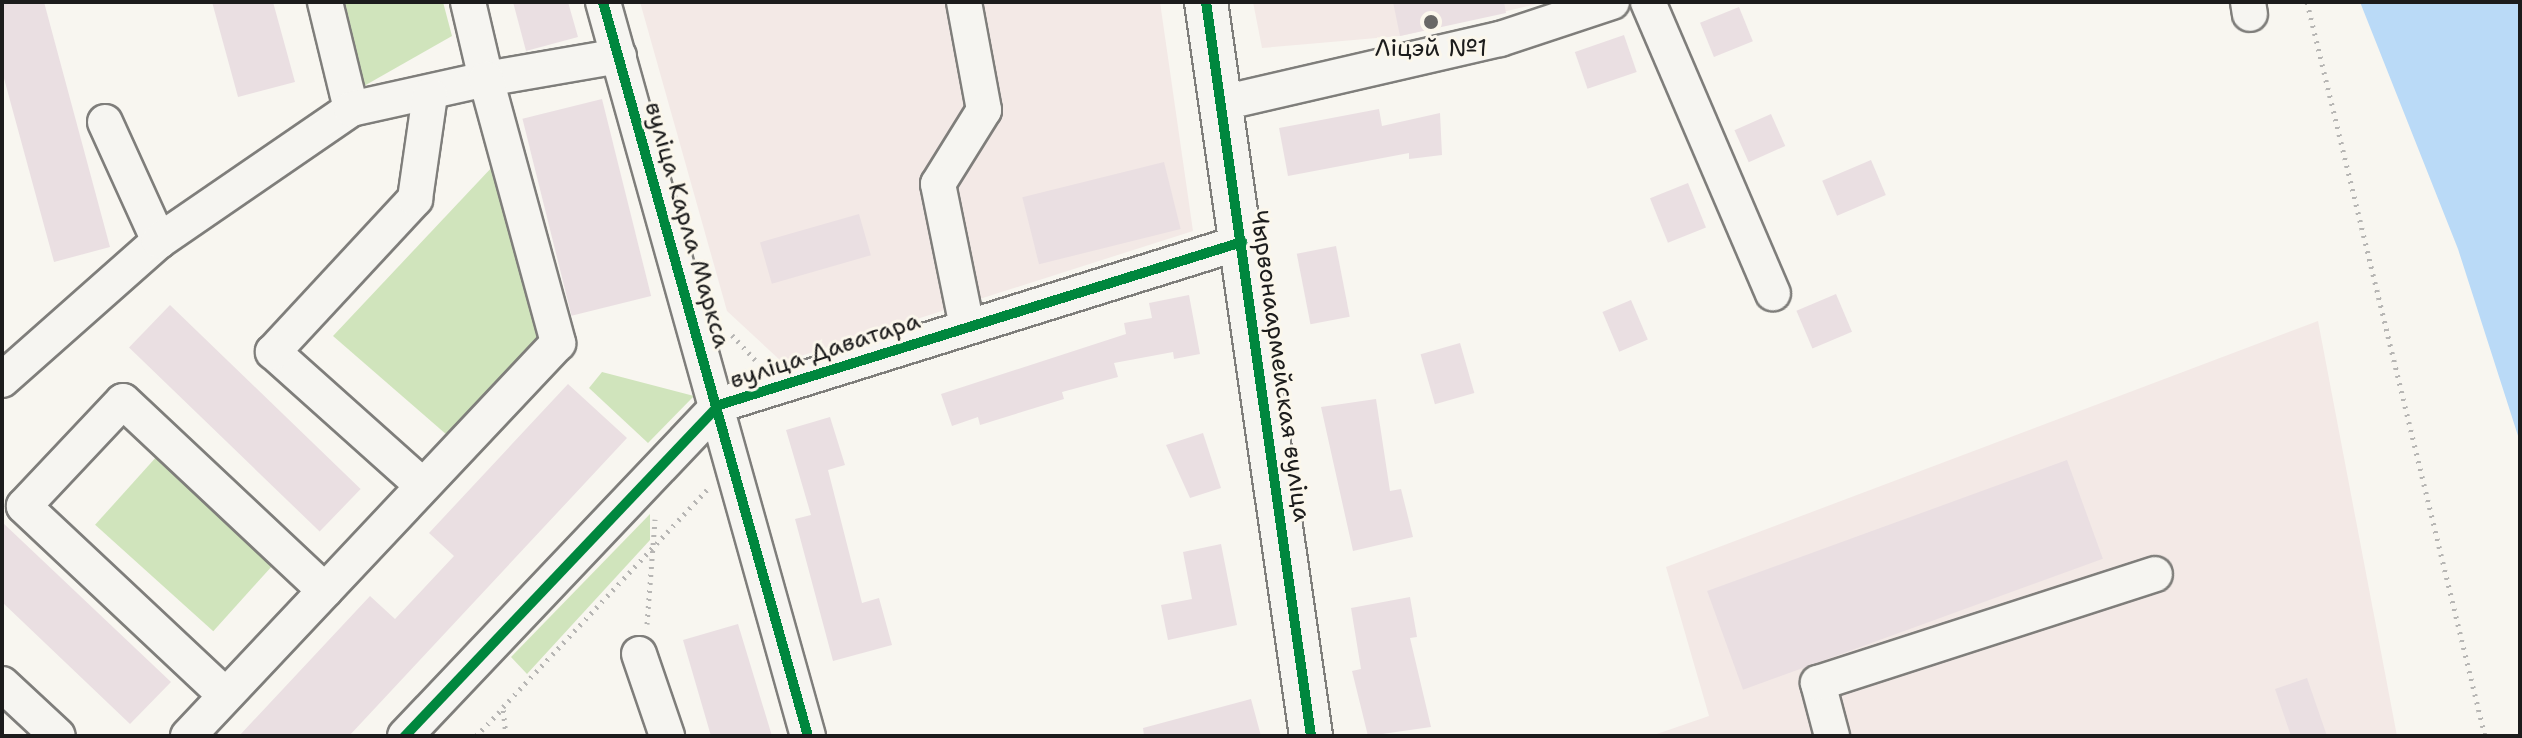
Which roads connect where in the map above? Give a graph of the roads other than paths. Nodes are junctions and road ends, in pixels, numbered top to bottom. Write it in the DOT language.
graph roads {
  1 [pos="325,2"];
  2 [pos="468,2"];
  3 [pos="603,2"];
  4 [pos="964,2"];
  5 [pos="1206,2"];
  6 [pos="1612,2"];
  7 [pos="1648,2"];
  8 [pos="619,56"];
  9 [pos="486,79"];
  10 [pos="430,95"];
  11 [pos="1222,103"];
  12 [pos="351,109"];
  13 [pos="105,122"];
  14 [pos="159,241"];
  15 [pos="1242,242"];
  16 [pos="1773,293"];
  17 [pos="967,327"];
  18 [pos="2,380"];
  19 [pos="719,405"];
  20 [pos="422,485"];
  21 [pos="2155,574"];
  22 [pos="325,591"];
  23 [pos="645,644"];
  24 [pos="2,684"];
  25 [pos="225,695"];
  26 [pos="58,736"];
  27 [pos="188,736"];
  28 [pos="405,736"];
  29 [pos="667,736"];
  30 [pos="808,736"];
  31 [pos="1311,736"];
  32 [pos="1832,736"];
  1 -- 12 [label="street"];
  2 -- 9 [label="street"];
  3 -- 8 [label="street, вуліца Карла Маркса"];
  4 -- 17 [label="street"];
  5 -- 11 [label="main road, Чырвонаармейская вуліца"];
  6 -- 11 [label="street"];
  7 -- 16 [label="street"];
  8 -- 9 [label="street"];
  8 -- 19 [label="street, вуліца Карла Маркса"];
  9 -- 10 [label="street"];
  9 -- 20 [label="street"];
  10 -- 12 [label="street"];
  10 -- 20 [label="street"];
  11 -- 15 [label="main road, Чырвонаармейская вуліца"];
  12 -- 14 [label="street"];
  13 -- 14 [label="street"];
  14 -- 18 [label="street"];
  15 -- 17 [label="street, вуліца Даватара"];
  15 -- 31 [label="main road, Чырвонаармейская вуліца"];
  17 -- 19 [label="street, вуліца Даватара"];
  19 -- 28 [label="street, вуліца Даватара"];
  19 -- 30 [label="street, вуліца Карла Маркса"];
  20 -- 22 [label="street"];
  21 -- 32 [label="street"];
  22 -- 25 [label="street"];
  22 -- 25 [label="street"];
  23 -- 29 [label="street"];
  24 -- 26 [label="street"];
  25 -- 27 [label="street"];
}
